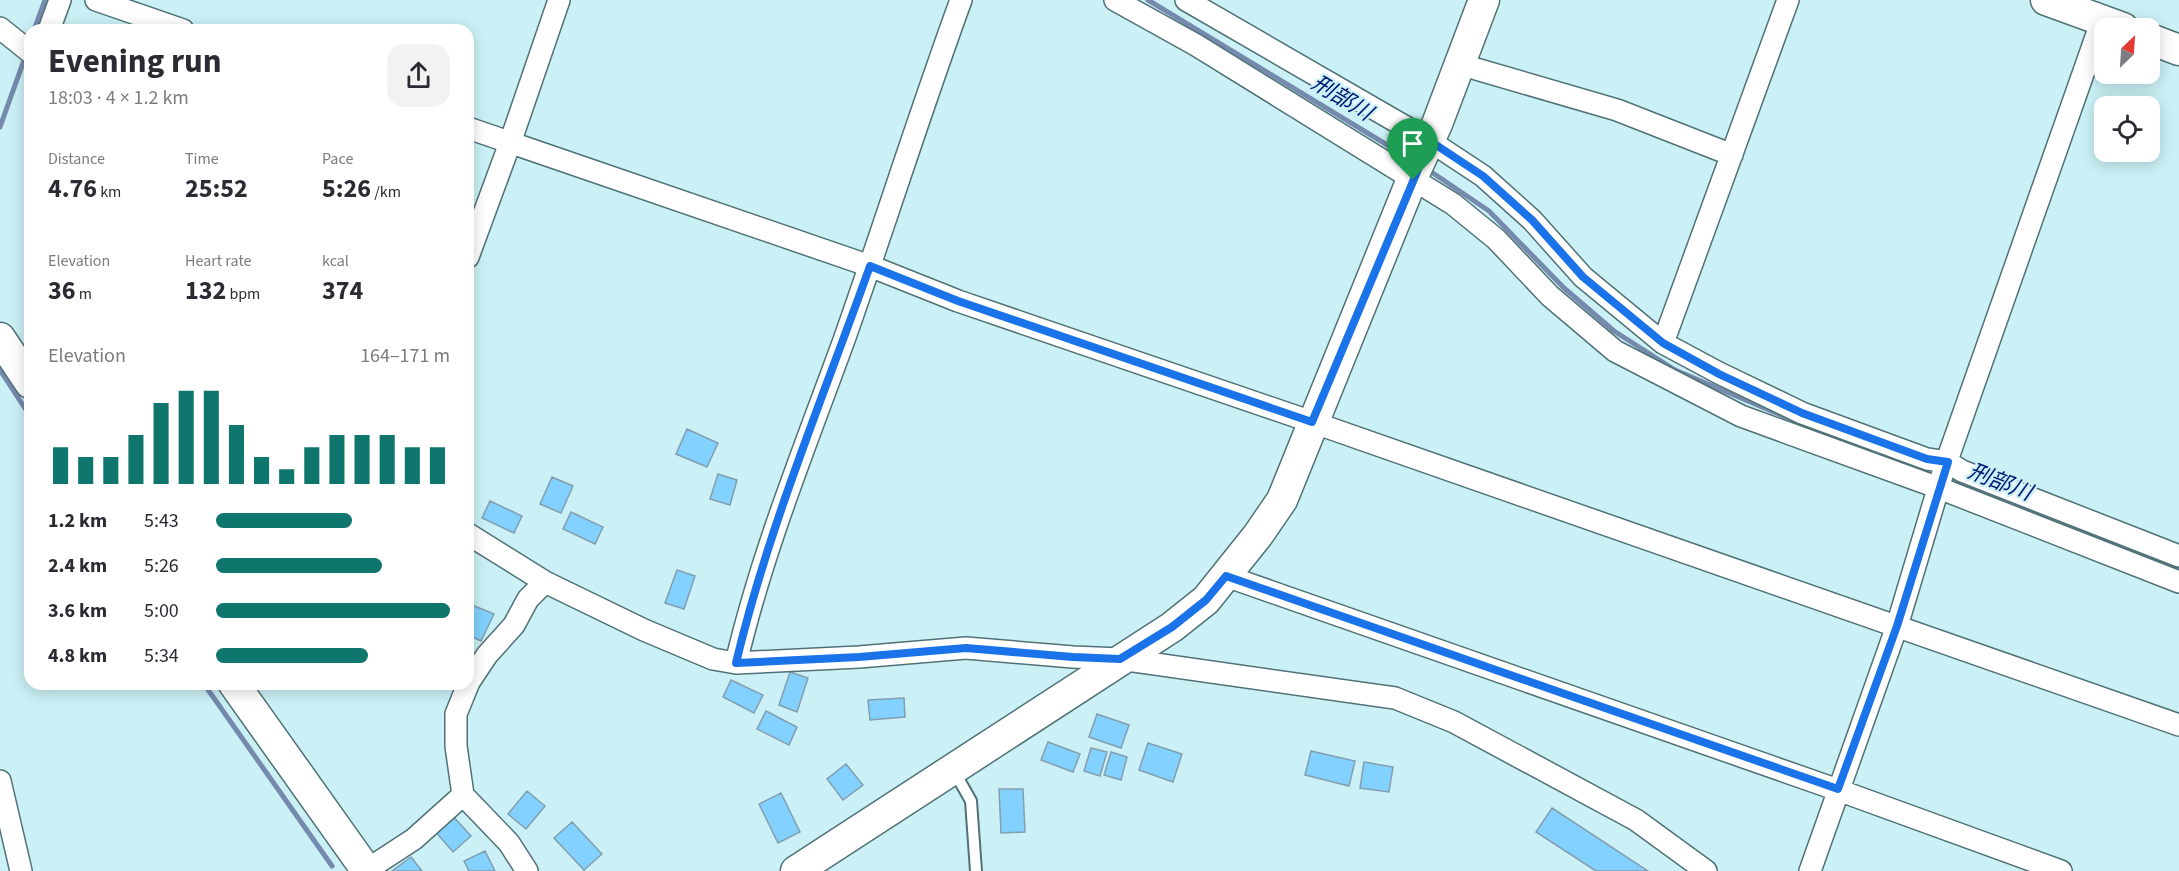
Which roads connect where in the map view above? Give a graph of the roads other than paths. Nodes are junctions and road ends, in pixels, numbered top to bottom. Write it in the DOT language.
graph roads {
  1 [pos="60,0"];
  2 [pos="96,0"];
  3 [pos="559,0"];
  4 [pos="961,0"];
  5 [pos="1115,0"];
  6 [pos="1186,0"];
  7 [pos="1484,0"];
  8 [pos="1788,0"];
  9 [pos="2046,0"];
  10 [pos="2096,18"];
  11 [pos="51,24"];
  12 [pos="166,24"];
  13 [pos="0,28"];
  14 [pos="2160,43"];
  15 [pos="24,47"];
  16 [pos="2179,50"];
  17 [pos="1459,64"];
  18 [pos="2094,72"];
  19 [pos="474,130"];
  20 [pos="1429,142"];
  21 [pos="510,143"];
  22 [pos="1732,155"];
  23 [pos="1414,176"];
  24 [pos="474,242"];
  25 [pos="870,266"];
  26 [pos="0,338"];
  27 [pos="1663,343"];
  28 [pos="24,374"];
  29 [pos="1312,422"];
  30 [pos="1943,474"];
  31 [pos="474,538"];
  32 [pos="2179,556"];
  33 [pos="1226,576"];
  34 [pos="545,582"];
  35 [pos="2179,582"];
  36 [pos="1897,626"];
  37 [pos="1120,659"];
  38 [pos="736,663"];
  39 [pos="474,674"];
  40 [pos="238,690"];
  41 [pos="466,690"];
  42 [pos="2179,725"];
  43 [pos="953,771"];
  44 [pos="0,781"];
  45 [pos="1838,789"];
  46 [pos="463,795"];
  47 [pos="21,871"];
  48 [pos="366,871"];
  49 [pos="527,871"];
  50 [pos="796,871"];
  51 [pos="976,871"];
  52 [pos="1706,871"];
  53 [pos="1810,871"];
  54 [pos="2061,871"];
  1 -- 11 [label="street"];
  2 -- 12 [label="street"];
  3 -- 21 [label="street"];
  4 -- 25 [label="street"];
  5 -- 23 [label="street"];
  6 -- 20 [label="street"];
  7 -- 17 [label="street"];
  8 -- 22 [label="street"];
  9 -- 10 [label="street"];
  13 -- 15 [label="street"];
  14 -- 16 [label="street"];
  17 -- 20 [label="street"];
  17 -- 22 [label="street"];
  18 -- 30 [label="street"];
  19 -- 21 [label="street"];
  20 -- 23 [label="street"];
  20 -- 27 [label="street"];
  21 -- 24 [label="street"];
  21 -- 25 [label="street"];
  22 -- 27 [label="street"];
  23 -- 29 [label="street"];
  23 -- 30 [label="street"];
  25 -- 29 [label="street"];
  25 -- 38 [label="street"];
  26 -- 28 [label="street"];
  27 -- 30 [label="street"];
  29 -- 33 [label="street"];
  29 -- 36 [label="street"];
  30 -- 32 [label="street"];
  30 -- 35 [label="street"];
  30 -- 36 [label="street"];
  31 -- 34 [label="street"];
  33 -- 37 [label="street"];
  33 -- 45 [label="street"];
  34 -- 38 [label="street"];
  34 -- 39 [label="street"];
  36 -- 42 [label="street"];
  36 -- 45 [label="street"];
  37 -- 38 [label="street"];
  37 -- 43 [label="street"];
  37 -- 52 [label="street"];
  40 -- 48 [label="street"];
  41 -- 46 [label="street"];
  43 -- 50 [label="street"];
  43 -- 51 [label="lane"];
  44 -- 47 [label="street"];
  45 -- 53 [label="street"];
  45 -- 54 [label="street"];
  46 -- 48 [label="street"];
  46 -- 49 [label="street"];
}
